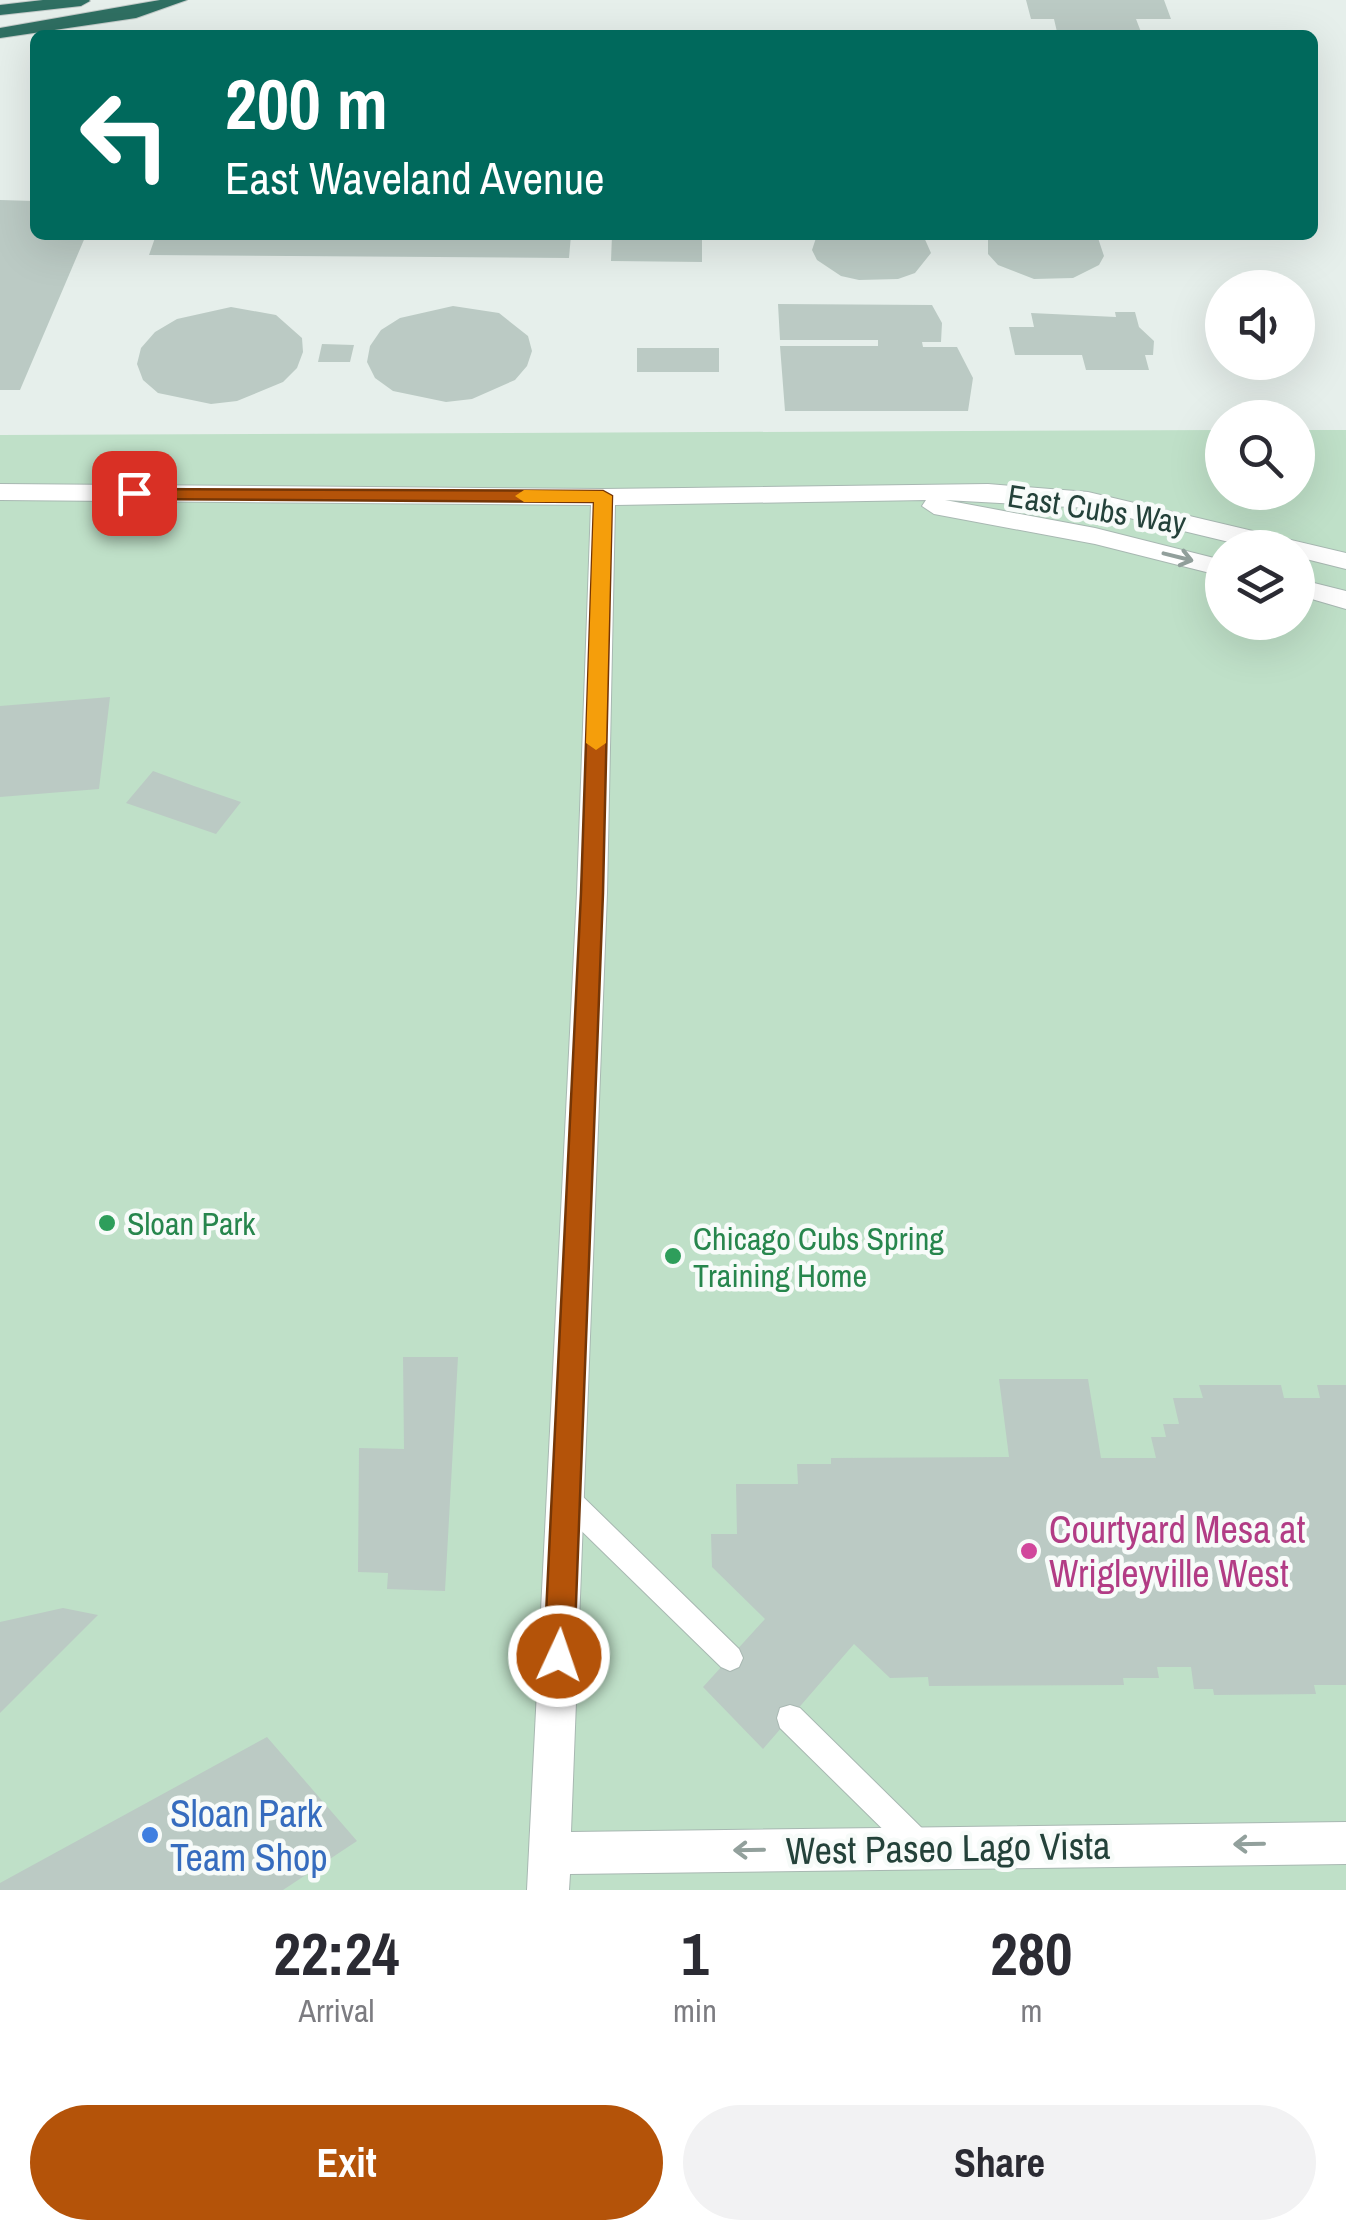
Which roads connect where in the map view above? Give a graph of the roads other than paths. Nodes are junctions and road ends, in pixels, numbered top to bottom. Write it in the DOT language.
graph roads {
  1 [pos="93,0"];
  2 [pos="178,0"];
  3 [pos="0,10"];
  4 [pos="0,33"];
  5 [pos="0,492"];
  6 [pos="842,493"];
  7 [pos="603,496"];
  8 [pos="1217,530"];
  9 [pos="1315,554"];
  10 [pos="1346,560"];
  11 [pos="1205,564"];
  12 [pos="1315,592"];
  13 [pos="1346,600"];
  14 [pos="566,1499"];
  15 [pos="730,1658"];
  16 [pos="790,1718"];
  17 [pos="1346,1843"];
  18 [pos="923,1848"];
  19 [pos="549,1871"];
  1 -- 3 [label="highway"];
  2 -- 4 [label="highway"];
  5 -- 7 [label="street, East Cubs Way"];
  6 -- 7 [label="street, East Cubs Way"];
  6 -- 8 [label="street, East Cubs Way"];
  6 -- 11 [label="street, East Cubs Way, one-way"];
  7 -- 14 [label="street"];
  9 -- 10 [label="street"];
  12 -- 13 [label="street"];
  14 -- 15 [label="lane"];
  14 -- 19 [label="street"];
  16 -- 18 [label="lane"];
  17 -- 18 [label="street, West Paseo Lago Vista, one-way"];
  18 -- 19 [label="street, West Paseo Lago Vista, one-way"];
}
